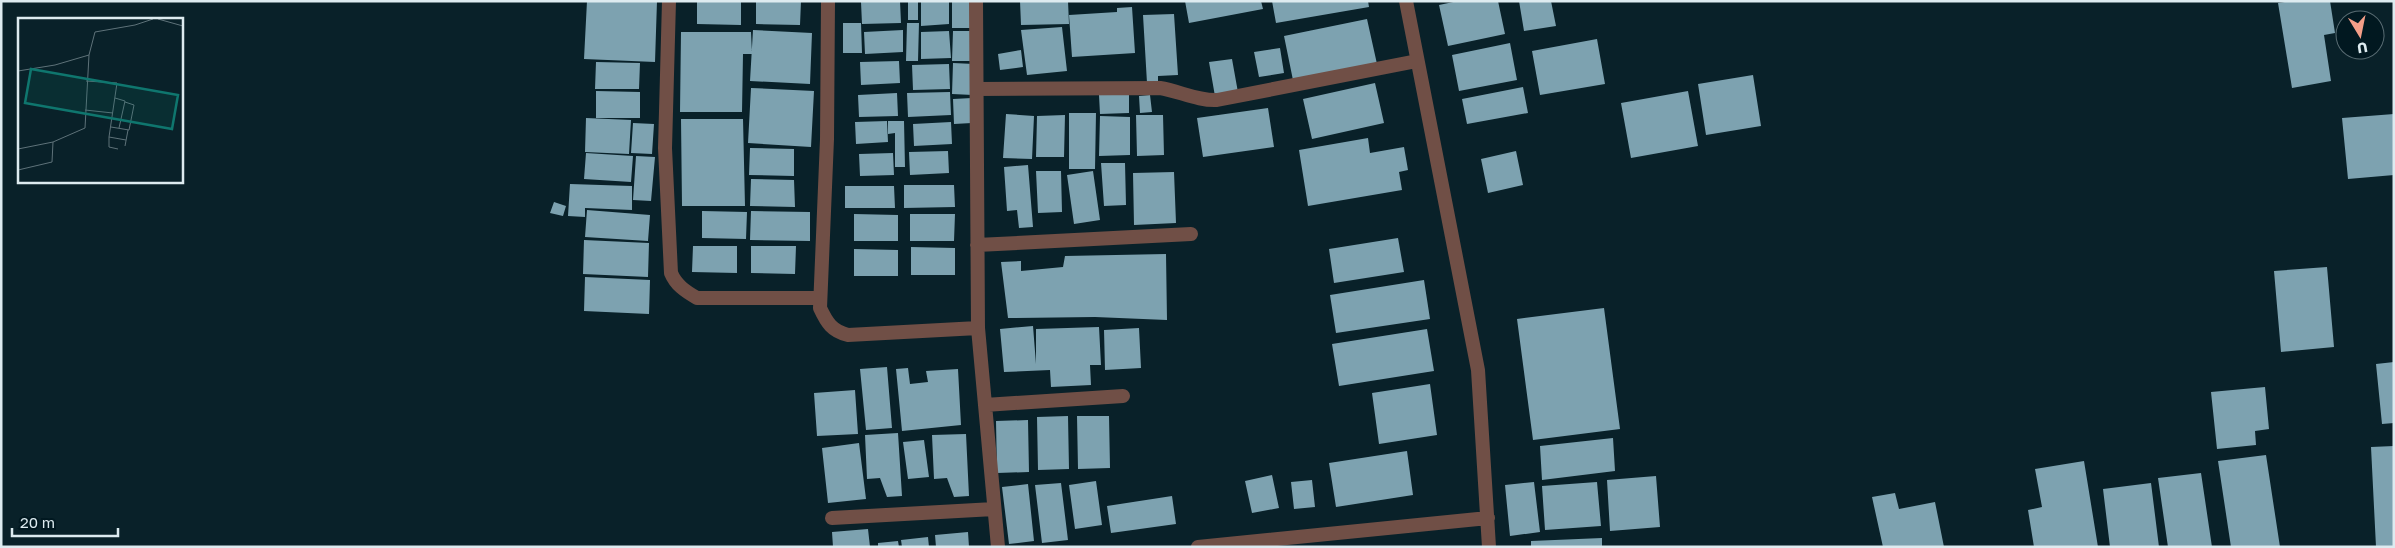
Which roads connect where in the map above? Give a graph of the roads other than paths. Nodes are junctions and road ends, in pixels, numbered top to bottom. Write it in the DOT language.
graph roads {
  1 [pos="669,1"];
  2 [pos="828,1"];
  3 [pos="976,1"];
  4 [pos="1406,1"];
  5 [pos="1418,62"];
  6 [pos="977,89"];
  7 [pos="1191,234"];
  8 [pos="977,245"];
  9 [pos="820,298"];
  10 [pos="978,328"];
  11 [pos="1123,396"];
  12 [pos="985,405"];
  13 [pos="994,509"];
  14 [pos="832,518"];
  15 [pos="1488,518"];
  16 [pos="998,547"];
  17 [pos="1198,547"];
  18 [pos="1490,547"];
  1 -- 9 [label="street"];
  2 -- 9 [label="street"];
  3 -- 6 [label="street"];
  4 -- 5 [label="street"];
  5 -- 6 [label="street"];
  5 -- 15 [label="street"];
  6 -- 8 [label="street"];
  7 -- 8 [label="street"];
  8 -- 10 [label="street"];
  9 -- 10 [label="street"];
  10 -- 12 [label="street"];
  11 -- 12 [label="street"];
  12 -- 13 [label="street"];
  13 -- 14 [label="street"];
  13 -- 16 [label="street"];
  15 -- 17 [label="street"];
  15 -- 18 [label="street"];
}
